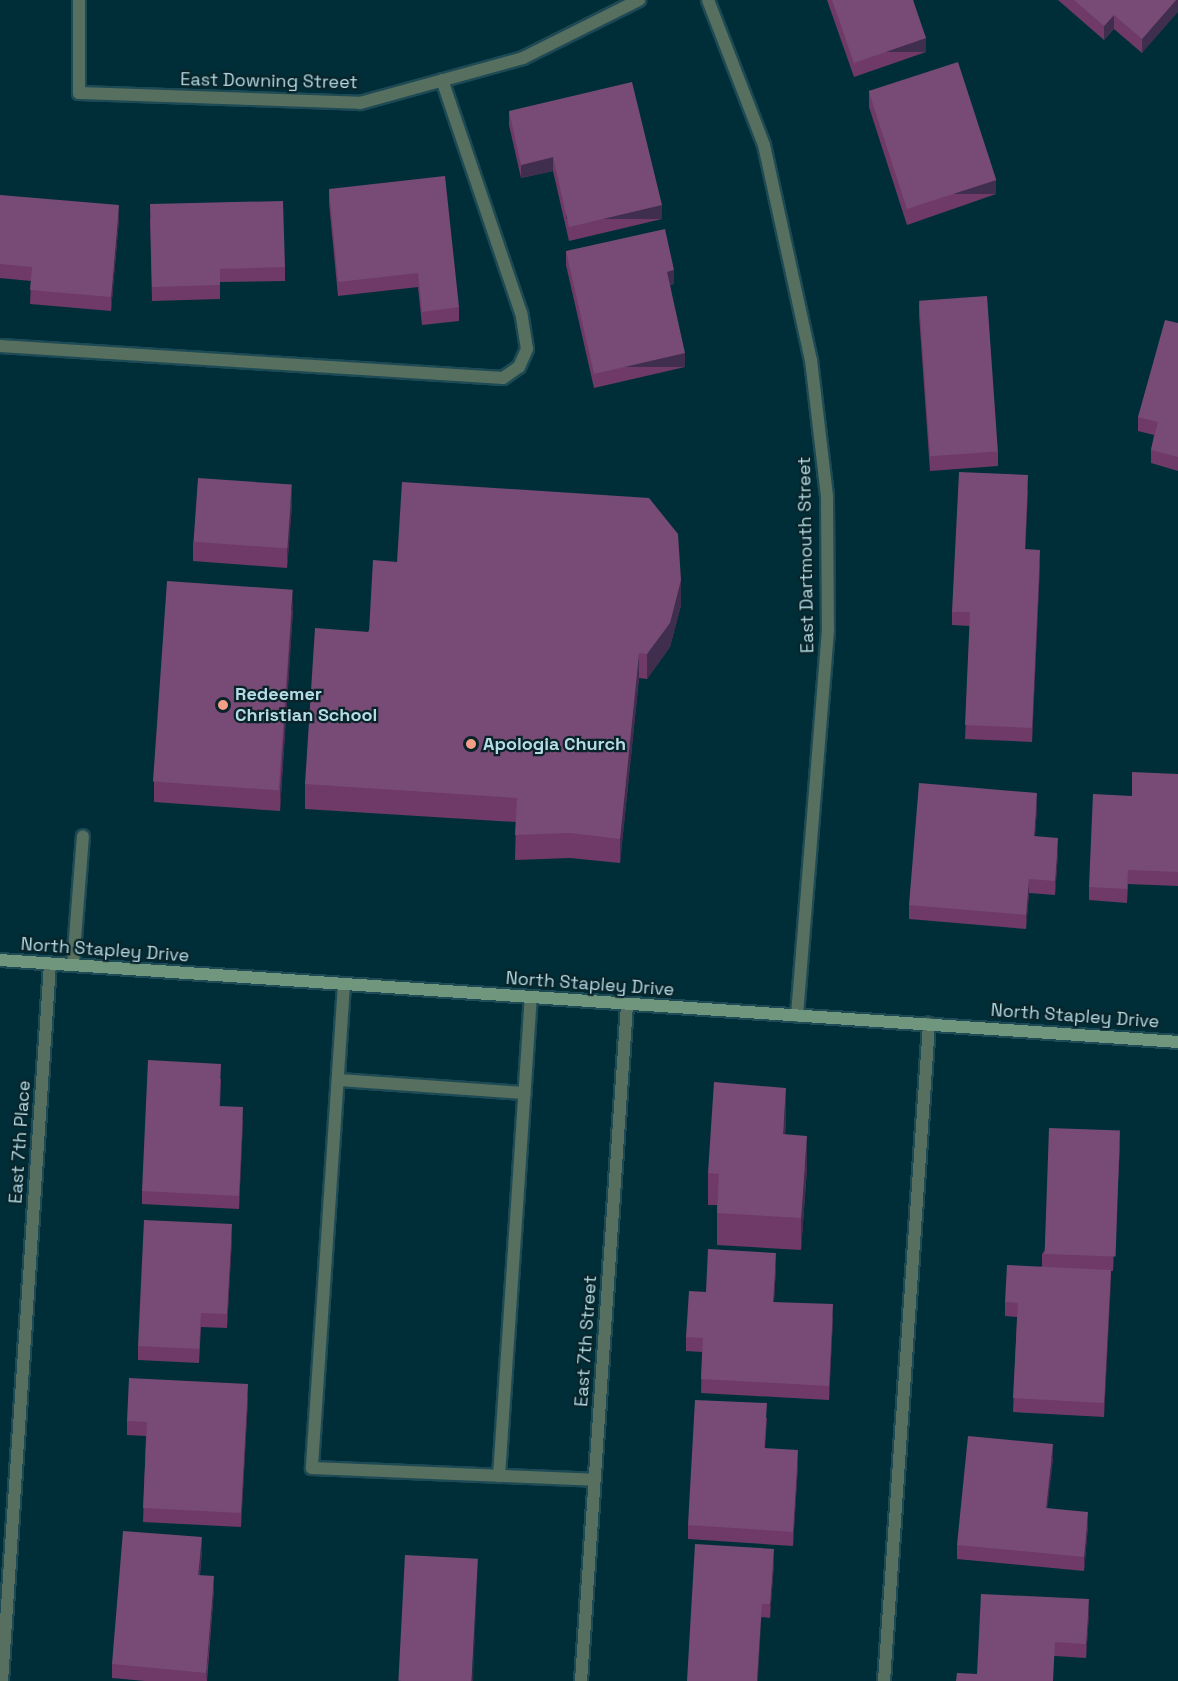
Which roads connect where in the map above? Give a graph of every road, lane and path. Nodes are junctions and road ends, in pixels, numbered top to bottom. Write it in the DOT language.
graph roads {
  1 [pos="79,0"];
  2 [pos="639,0"];
  3 [pos="708,0"];
  4 [pos="442,80"];
  5 [pos="0,346"];
  6 [pos="83,836"];
  7 [pos="0,960"];
  8 [pos="50,964"];
  9 [pos="73,966"];
  10 [pos="344,984"];
  11 [pos="531,998"];
  12 [pos="627,1004"];
  13 [pos="797,1016"];
  14 [pos="929,1024"];
  15 [pos="1178,1042"];
  16 [pos="338,1080"];
  17 [pos="525,1093"];
  18 [pos="499,1476"];
  19 [pos="594,1480"];
  20 [pos="2,1681"];
  21 [pos="580,1681"];
  22 [pos="884,1681"];
  1 -- 4 [label="street, East Downing Street"];
  2 -- 4 [label="street, East Downing Street"];
  3 -- 13 [label="street, East Dartmouth Street"];
  4 -- 5 [label="street"];
  6 -- 9 [label="street"];
  7 -- 8 [label="main road, North Stapley Drive"];
  8 -- 9 [label="main road, North Stapley Drive"];
  8 -- 20 [label="street, East 7th Place"];
  9 -- 10 [label="main road, North Stapley Drive"];
  10 -- 11 [label="main road, North Stapley Drive"];
  10 -- 16 [label="street"];
  11 -- 12 [label="main road, North Stapley Drive"];
  11 -- 17 [label="street"];
  12 -- 13 [label="main road, North Stapley Drive"];
  12 -- 19 [label="street, East 7th Street"];
  13 -- 14 [label="main road, North Stapley Drive"];
  14 -- 15 [label="main road, North Stapley Drive"];
  14 -- 22 [label="street"];
  16 -- 17 [label="street"];
  16 -- 18 [label="street"];
  17 -- 18 [label="street"];
  18 -- 19 [label="street"];
  19 -- 21 [label="street, East 7th Street"];
}
